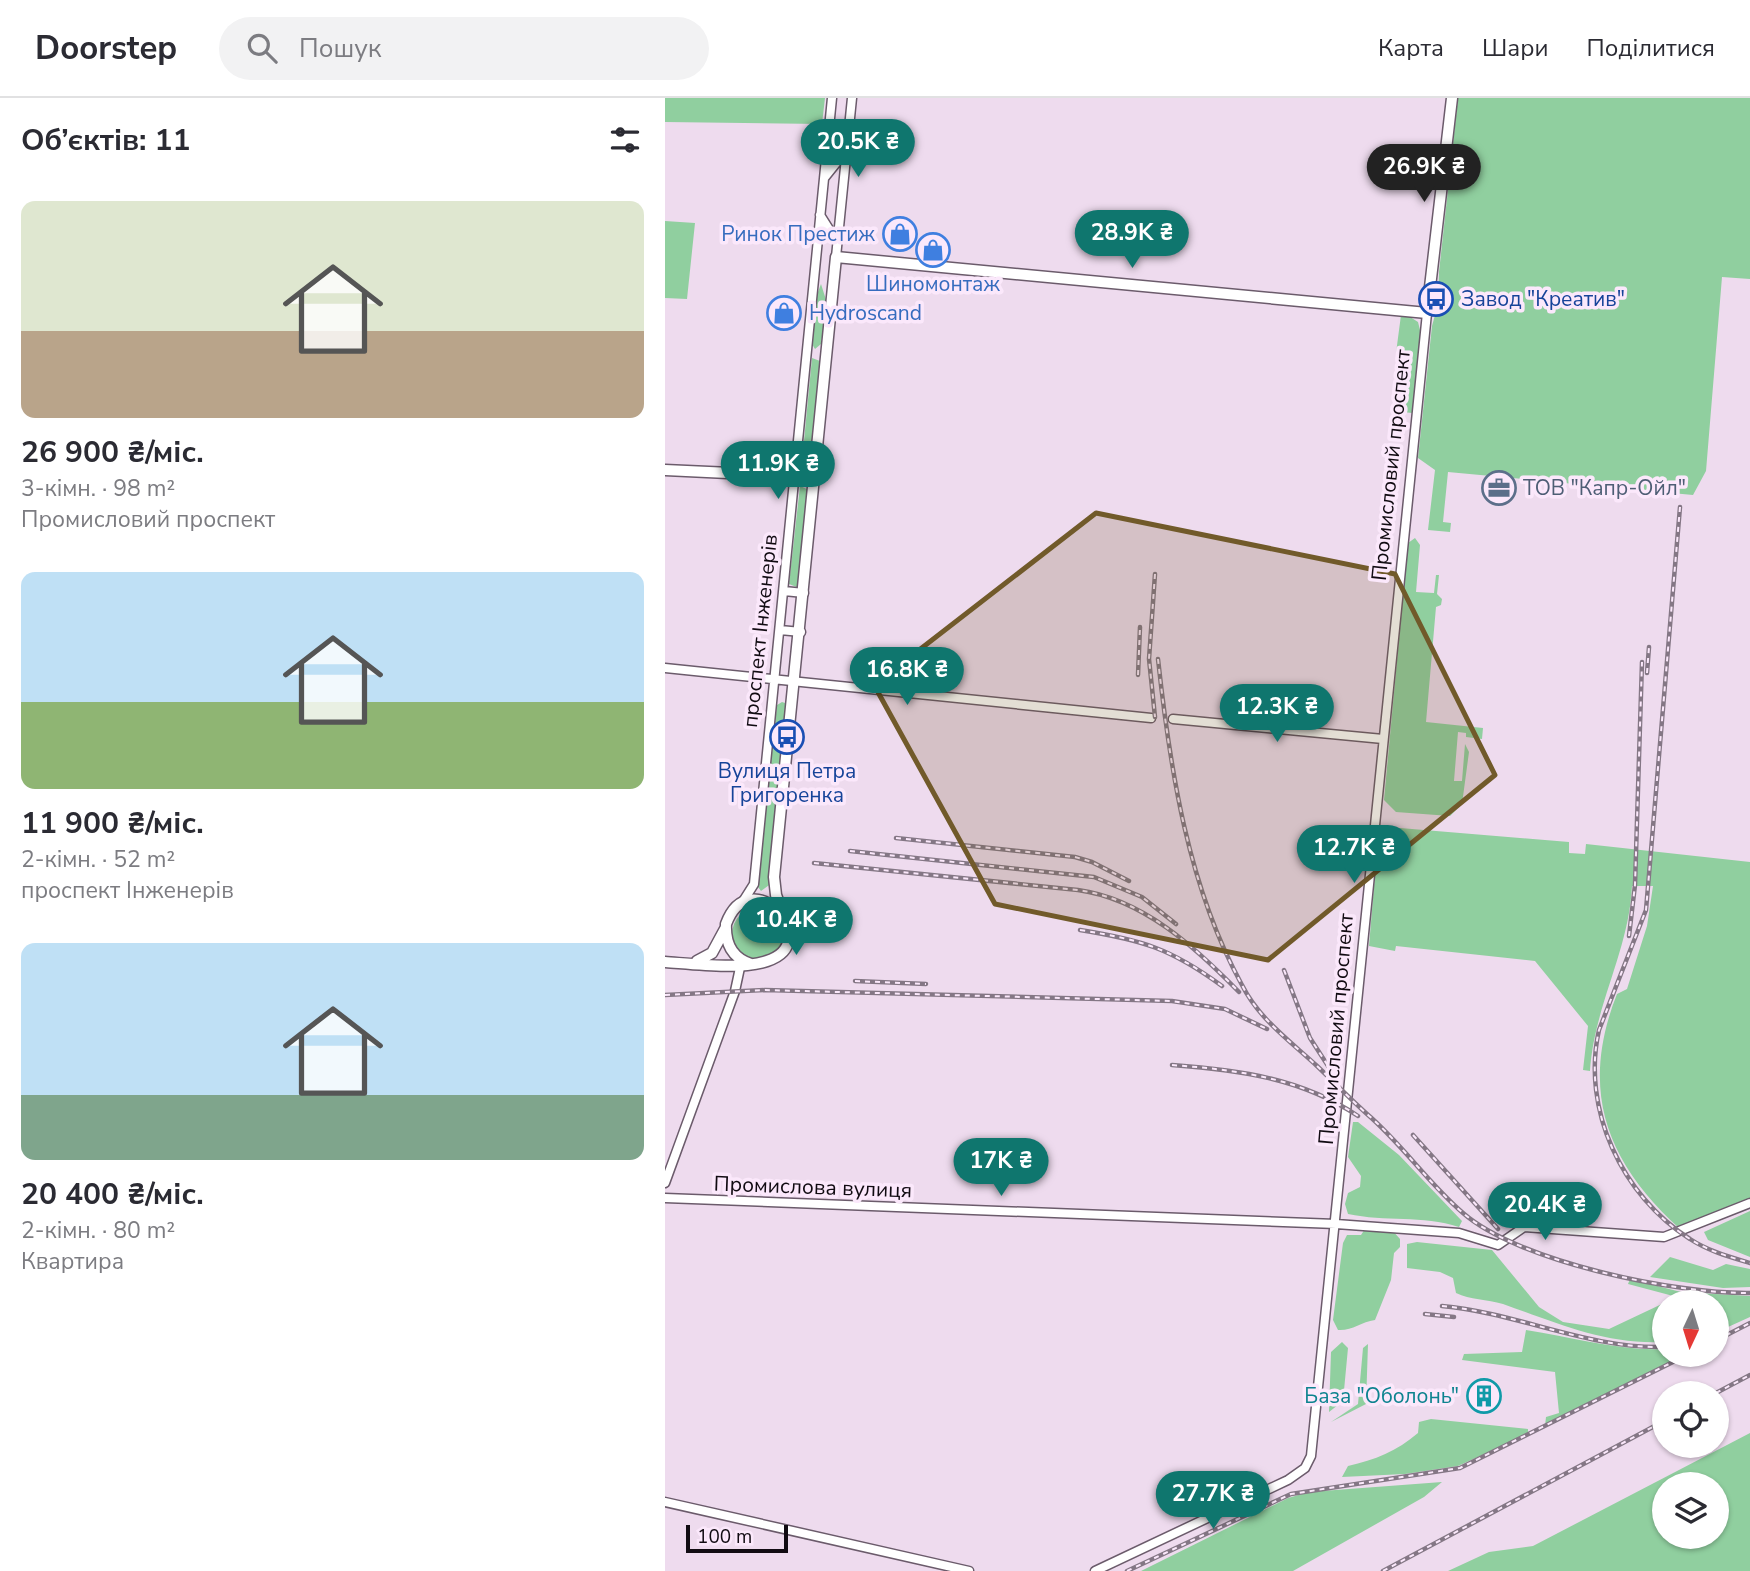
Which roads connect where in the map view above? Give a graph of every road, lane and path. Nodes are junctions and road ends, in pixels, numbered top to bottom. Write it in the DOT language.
graph roads {
  1 [pos="832,98"];
  2 [pos="852,98"];
  3 [pos="1452,98"];
  4 [pos="847,149"];
  5 [pos="824,179"];
  6 [pos="820,215"];
  7 [pos="837,242"];
  8 [pos="836,257"];
  9 [pos="1426,313"];
  10 [pos="665,470"];
  11 [pos="795,476"];
  12 [pos="815,477"];
  13 [pos="784,591"];
  14 [pos="804,593"];
  15 [pos="780,630"];
  16 [pos="801,632"];
  17 [pos="665,668"];
  18 [pos="775,679"];
  19 [pos="796,680"];
  20 [pos="1151,718"];
  21 [pos="1173,719"];
  22 [pos="1383,739"];
  23 [pos="774,884"];
  24 [pos="750,901"];
  25 [pos="735,909"];
  26 [pos="783,914"];
  27 [pos="726,924"];
  28 [pos="665,962"];
  29 [pos="744,962"];
  30 [pos="687,963"];
  31 [pos="665,1184"];
  32 [pos="665,1198"];
  33 [pos="1750,1203"];
  34 [pos="1336,1224"];
  35 [pos="1494,1244"];
  36 [pos="1501,1254"];
  37 [pos="665,1503"];
  38 [pos="969,1571"];
  39 [pos="1095,1571"];
  1 -- 5 [label="street, проспект Інженерів"];
  2 -- 4 [label="street"];
  3 -- 9 [label="street, Промисловий проспект"];
  4 -- 5 [label="street"];
  4 -- 7 [label="street"];
  5 -- 6 [label="street, проспект Інженерів"];
  6 -- 7 [label="street"];
  6 -- 11 [label="street, проспект Інженерів"];
  7 -- 8 [label="street"];
  8 -- 9 [label="street"];
  8 -- 12 [label="street, проспект Інженерів"];
  9 -- 22 [label="street, Промисловий проспект"];
  10 -- 11 [label="street"];
  11 -- 12 [label="street"];
  11 -- 13 [label="street, проспект Інженерів"];
  12 -- 14 [label="street, проспект Інженерів"];
  13 -- 14 [label="street"];
  13 -- 15 [label="street, проспект Інженерів"];
  14 -- 16 [label="street, проспект Інженерів"];
  15 -- 16 [label="street"];
  15 -- 18 [label="street, проспект Інженерів"];
  16 -- 19 [label="street, проспект Інженерів"];
  17 -- 18 [label="street"];
  18 -- 19 [label="street"];
  18 -- 25 [label="street, проспект Інженерів"];
  19 -- 20 [label="street"];
  19 -- 23 [label="street, проспект Інженерів"];
  21 -- 22 [label="street"];
  22 -- 34 [label="street, Промисловий проспект"];
  23 -- 24 [label="street"];
  23 -- 26 [label="street, проспект Інженерів"];
  24 -- 25 [label="street"];
  24 -- 26 [label="street"];
  25 -- 27 [label="street"];
  26 -- 29 [label="street"];
  27 -- 29 [label="street"];
  27 -- 30 [label="street"];
  28 -- 30 [label="street"];
  29 -- 30 [label="street"];
  29 -- 31 [label="street"];
  32 -- 34 [label="street, Промислова вулиця"];
  33 -- 35 [label="street"];
  34 -- 35 [label="street, Промислова вулиця"];
  34 -- 39 [label="street, Промисловий проспект"];
  35 -- 36 [label="street"];
  37 -- 38 [label="street"];
}
